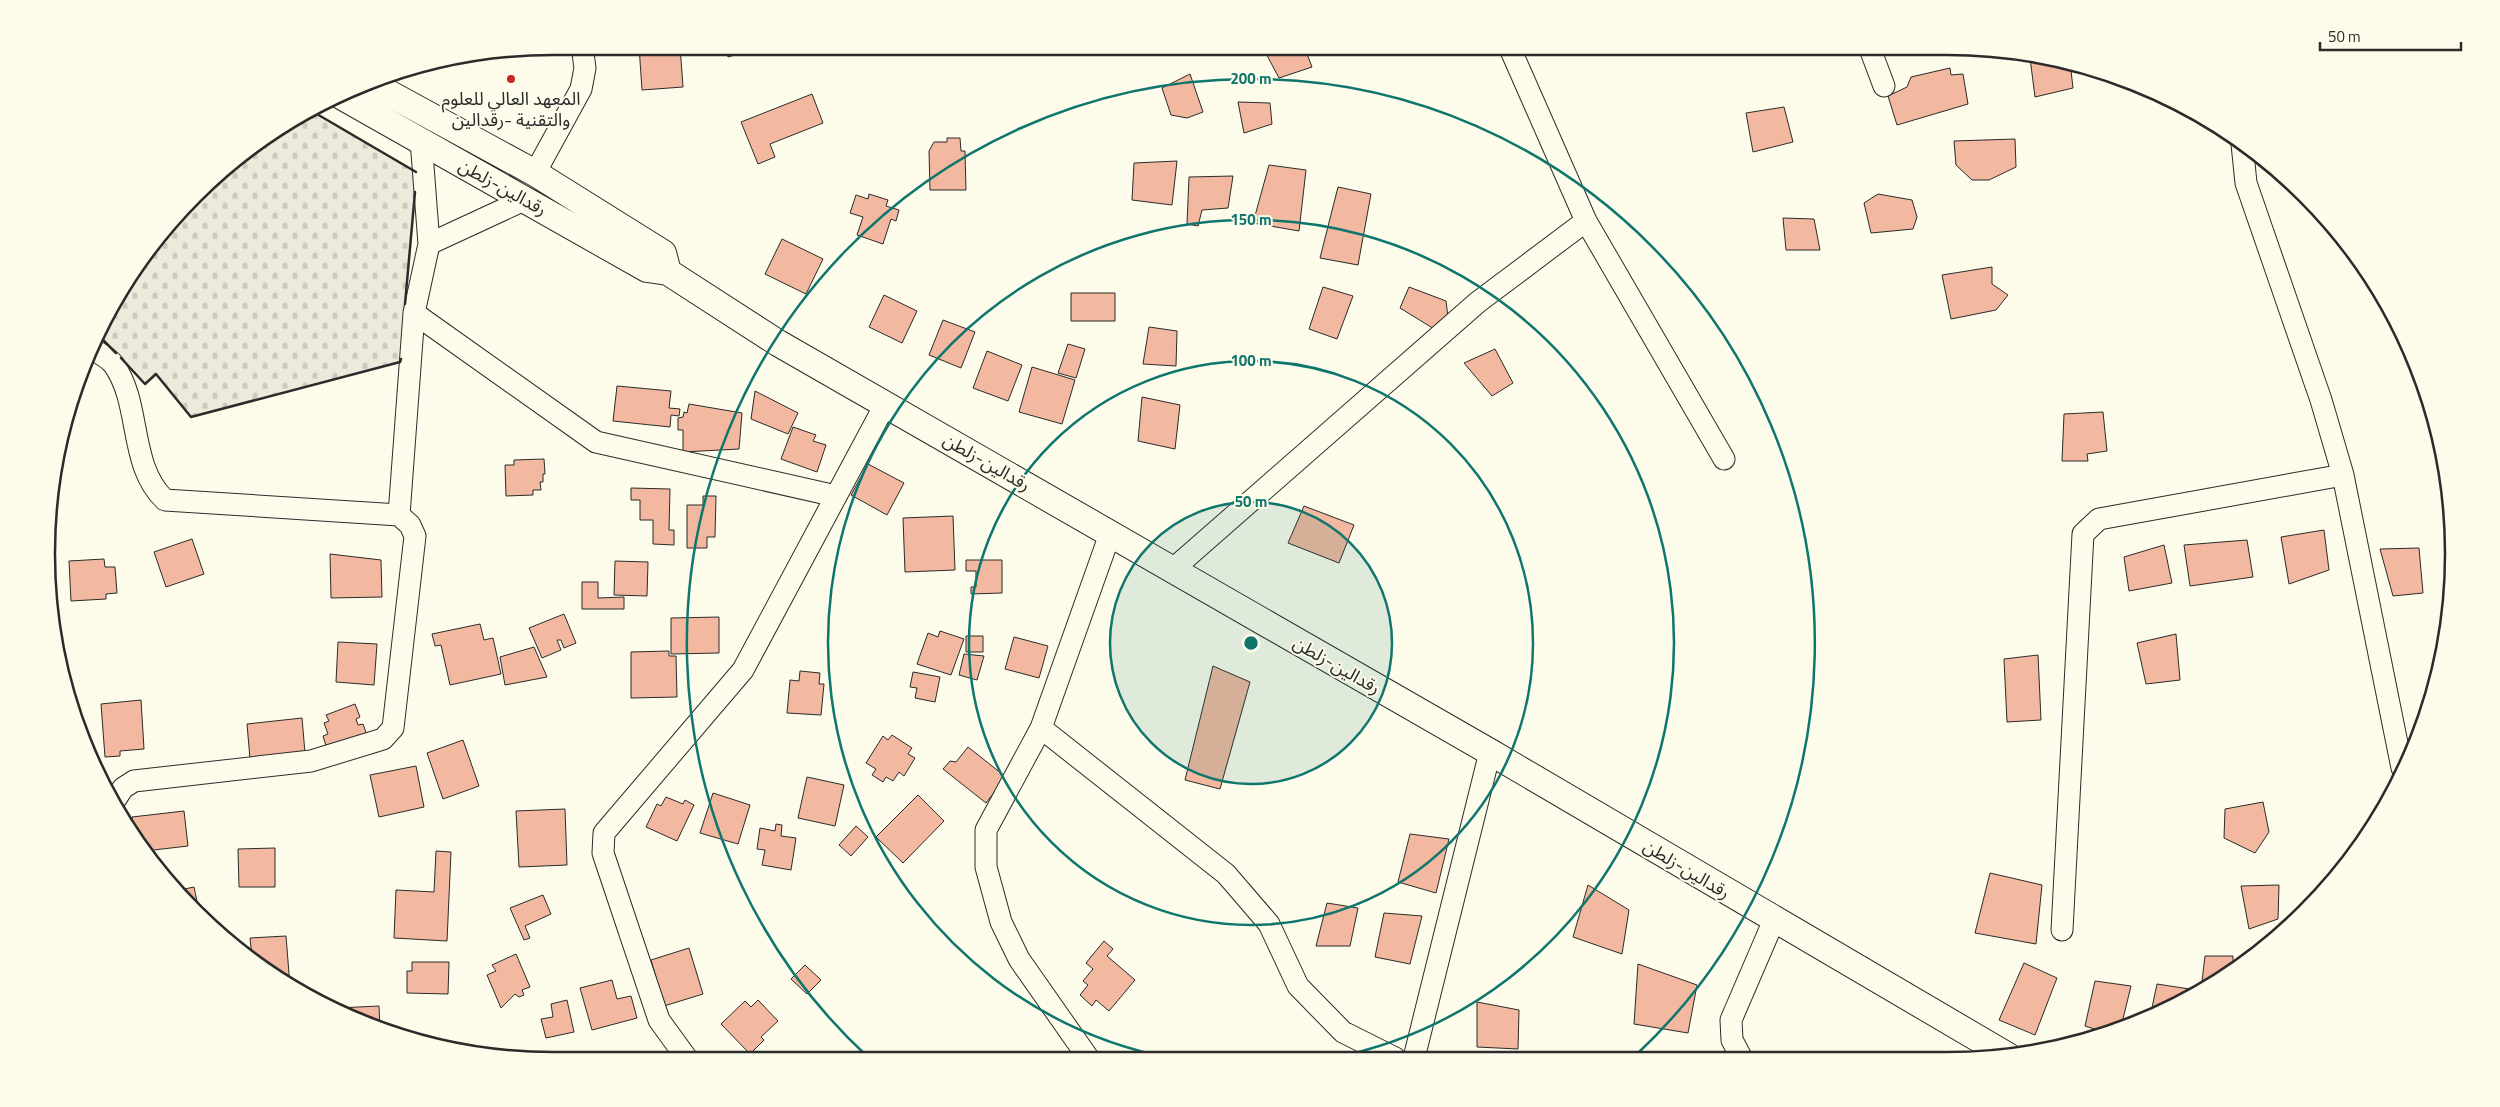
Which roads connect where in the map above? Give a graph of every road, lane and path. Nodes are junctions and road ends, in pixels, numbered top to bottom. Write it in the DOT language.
graph roads {
  1 [pos="583,55"];
  2 [pos="1513,55"];
  3 [pos="1872,55"];
  4 [pos="1884,86"];
  5 [pos="379,87"];
  6 [pos="348,100"];
  7 [pos="421,140"];
  8 [pos="2243,153"];
  9 [pos="535,173"];
  10 [pos="524,200"];
  11 [pos="1586,221"];
  12 [pos="429,244"];
  13 [pos="668,272"];
  14 [pos="414,313"];
  15 [pos="97,353"];
  16 [pos="886,403"];
  17 [pos="1724,460"];
  18 [pos="2342,475"];
  19 [pos="836,496"];
  20 [pos="399,515"];
  21 [pos="1110,534"];
  22 [pos="1172,570"];
  23 [pos="1040,728"];
  24 [pos="1490,752"];
  25 [pos="2400,760"];
  26 [pos="118,795"];
  27 [pos="1774,920"];
  28 [pos="2062,930"];
  29 [pos="1997,1049"];
  30 [pos="682,1052"];
  31 [pos="1084,1052"];
  32 [pos="1383,1052"];
  33 [pos="1415,1052"];
  34 [pos="1738,1052"];
  1 -- 9 [label="street"];
  2 -- 11 [label="street"];
  3 -- 4 [label="street"];
  5 -- 9 [label="main road, رقدالين-زلطن"];
  6 -- 7 [label="main road, رقدالين-زلطن"];
  7 -- 10 [label="main road, رقدالين-زلطن"];
  7 -- 12 [label="street"];
  8 -- 18 [label="street"];
  9 -- 13 [label="main road, رقدالين-زلطن"];
  10 -- 12 [label="street"];
  10 -- 13 [label="main road, رقدالين-زلطن"];
  11 -- 17 [label="street"];
  11 -- 22 [label="street"];
  12 -- 14 [label="street"];
  13 -- 16 [label="main road, رقدالين-زلطن"];
  14 -- 19 [label="street"];
  14 -- 20 [label="street"];
  15 -- 20 [label="street"];
  16 -- 19 [label="street"];
  16 -- 21 [label="main road, رقدالين-زلطن"];
  18 -- 25 [label="street"];
  18 -- 28 [label="street"];
  19 -- 30 [label="street"];
  20 -- 26 [label="street"];
  21 -- 22 [label="main road, رقدالين-زلطن"];
  21 -- 23 [label="street"];
  22 -- 24 [label="main road, رقدالين-زلطن"];
  23 -- 31 [label="street"];
  23 -- 32 [label="street"];
  24 -- 27 [label="main road, رقدالين-زلطن"];
  24 -- 33 [label="street"];
  27 -- 29 [label="main road, رقدالين-زلطن"];
  27 -- 34 [label="street"];
}
